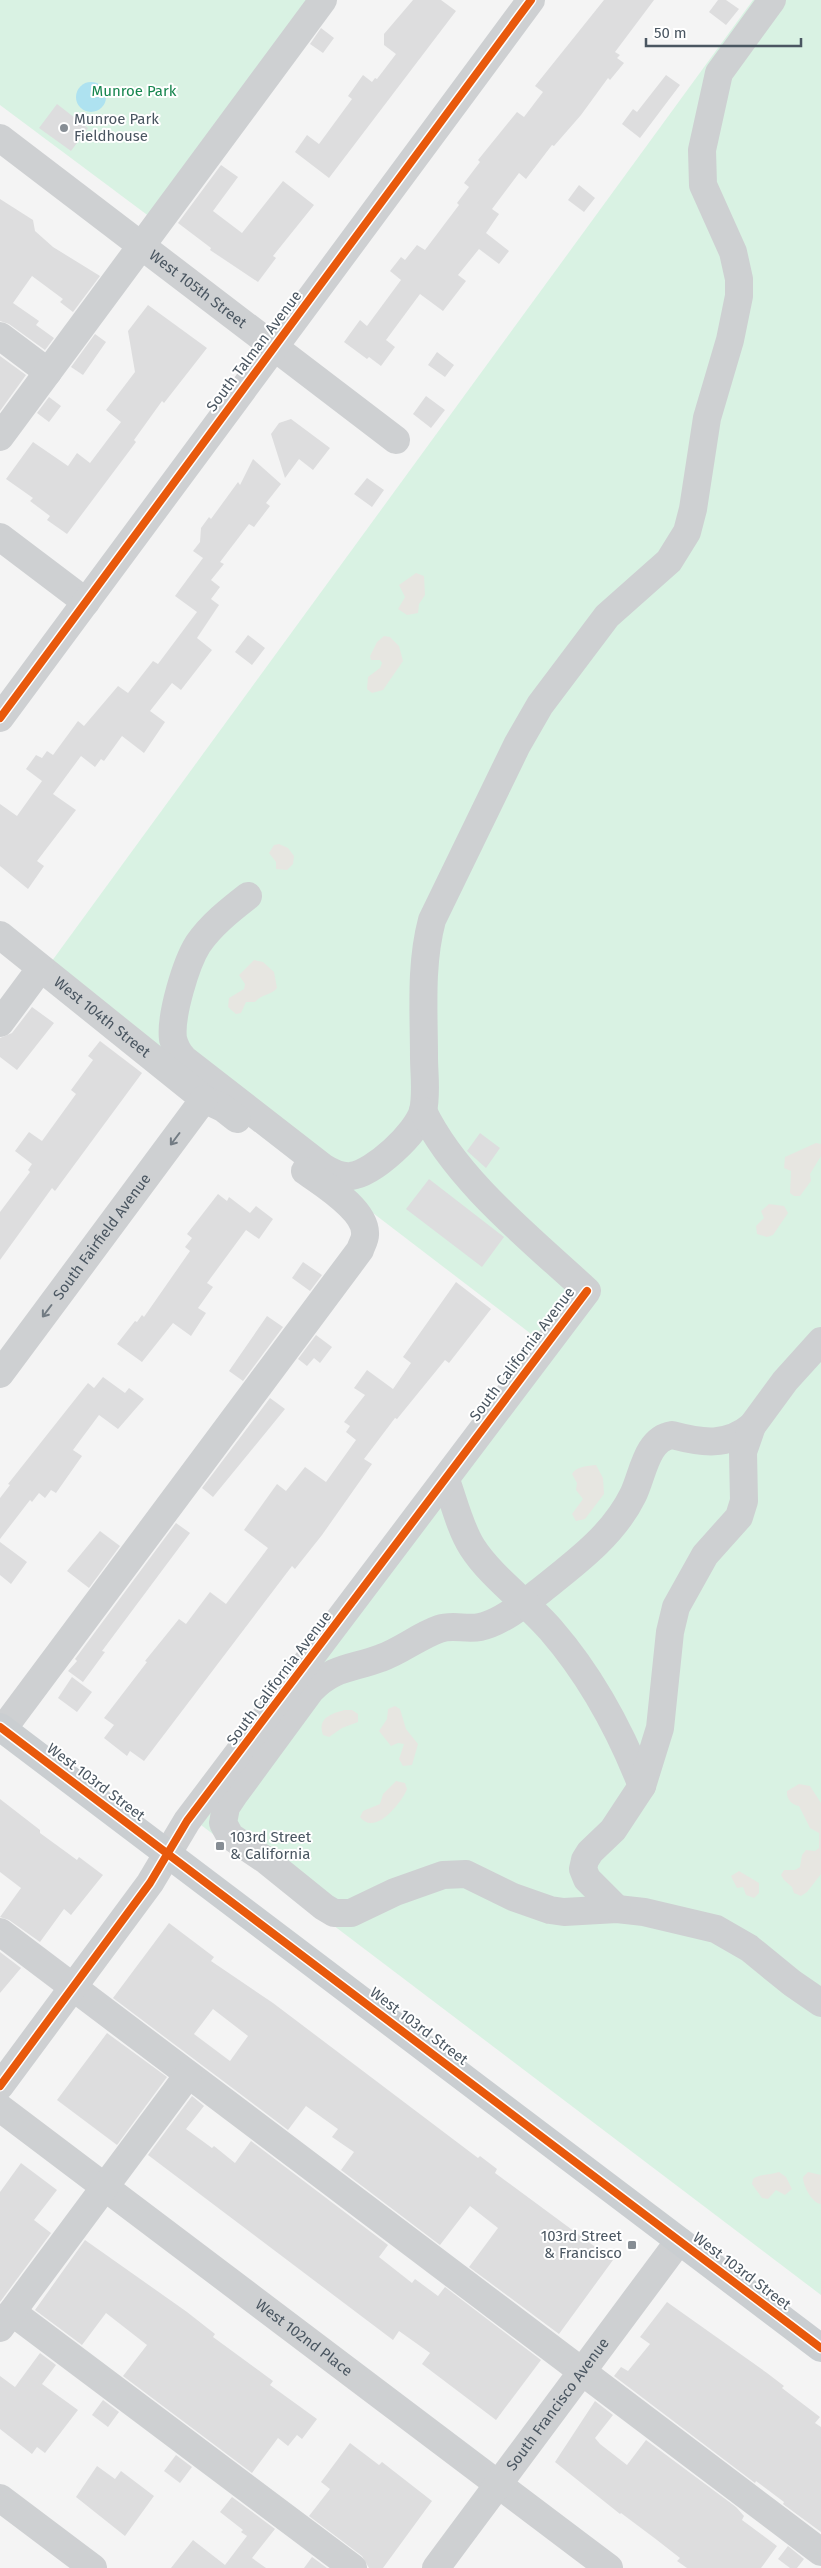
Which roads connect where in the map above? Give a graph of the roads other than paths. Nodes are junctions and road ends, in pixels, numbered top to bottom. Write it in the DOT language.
graph roads {
  1 [pos="323,0"];
  2 [pos="531,0"];
  3 [pos="772,0"];
  4 [pos="0,138"];
  5 [pos="141,246"];
  6 [pos="0,336"];
  7 [pos="274,347"];
  8 [pos="48,372"];
  9 [pos="0,437"];
  10 [pos="396,440"];
  11 [pos="0,537"];
  12 [pos="86,602"];
  13 [pos="0,718"];
  14 [pos="248,896"];
  15 [pos="0,935"];
  16 [pos="40,968"];
  17 [pos="0,1023"];
  18 [pos="204,1099"];
  19 [pos="423,1110"];
  20 [pos="821,1341"];
  21 [pos="0,1374"];
  22 [pos="752,1426"];
  23 [pos="446,1480"];
  24 [pos="525,1602"];
  25 [pos="1,1728"];
  26 [pos="642,1786"];
  27 [pos="168,1854"];
  28 [pos="617,1909"];
  29 [pos="0,1932"];
  30 [pos="73,1988"];
  31 [pos="821,2003"];
  32 [pos="188,2075"];
  33 [pos="0,2086"];
  34 [pos="0,2108"];
  35 [pos="105,2187"];
  36 [pos="679,2241"];
  37 [pos="6,2320"];
  38 [pos="821,2348"];
  39 [pos="582,2372"];
  40 [pos="498,2485"];
  41 [pos="0,2498"];
  42 [pos="821,2552"];
  43 [pos="93,2568"];
  44 [pos="353,2568"];
  45 [pos="436,2568"];
  46 [pos="609,2568"];
  1 -- 5 [label="street"];
  2 -- 7 [label="street, South Talman Avenue"];
  3 -- 19 [label="street"];
  4 -- 5 [label="street, West 105th Street"];
  5 -- 7 [label="street, West 105th Street"];
  5 -- 8 [label="street"];
  6 -- 8 [label="street"];
  7 -- 10 [label="street, West 105th Street"];
  7 -- 12 [label="street, South Talman Avenue"];
  8 -- 9 [label="street"];
  11 -- 12 [label="street"];
  12 -- 13 [label="street, South Talman Avenue"];
  14 -- 19 [label="street"];
  15 -- 16 [label="street, West 104th Street"];
  16 -- 17 [label="street"];
  16 -- 18 [label="street, West 104th Street"];
  18 -- 21 [label="street, South Fairfield Avenue, one-way"];
  18 -- 25 [label="street, West 104th Street"];
  19 -- 23 [label="street, South California Avenue"];
  20 -- 22 [label="street"];
  22 -- 24 [label="street"];
  22 -- 26 [label="street"];
  23 -- 24 [label="street"];
  23 -- 27 [label="street, South California Avenue"];
  24 -- 26 [label="street"];
  24 -- 28 [label="street"];
  25 -- 27 [label="main road, West 103rd Street"];
  26 -- 28 [label="street"];
  27 -- 30 [label="street, South California Avenue"];
  27 -- 36 [label="main road, West 103rd Street"];
  28 -- 31 [label="street"];
  29 -- 30 [label="street"];
  30 -- 32 [label="street"];
  30 -- 33 [label="street, South California Avenue"];
  32 -- 35 [label="street"];
  32 -- 39 [label="street"];
  34 -- 35 [label="street, West 102nd Place"];
  35 -- 37 [label="street"];
  35 -- 40 [label="street, West 102nd Place"];
  36 -- 38 [label="main road, West 103rd Street"];
  36 -- 39 [label="street, South Francisco Avenue"];
  37 -- 44 [label="street"];
  39 -- 40 [label="street, South Francisco Avenue"];
  39 -- 42 [label="street"];
  40 -- 45 [label="street, South Francisco Avenue"];
  40 -- 46 [label="street, West 102nd Place"];
  41 -- 43 [label="street"];
}
